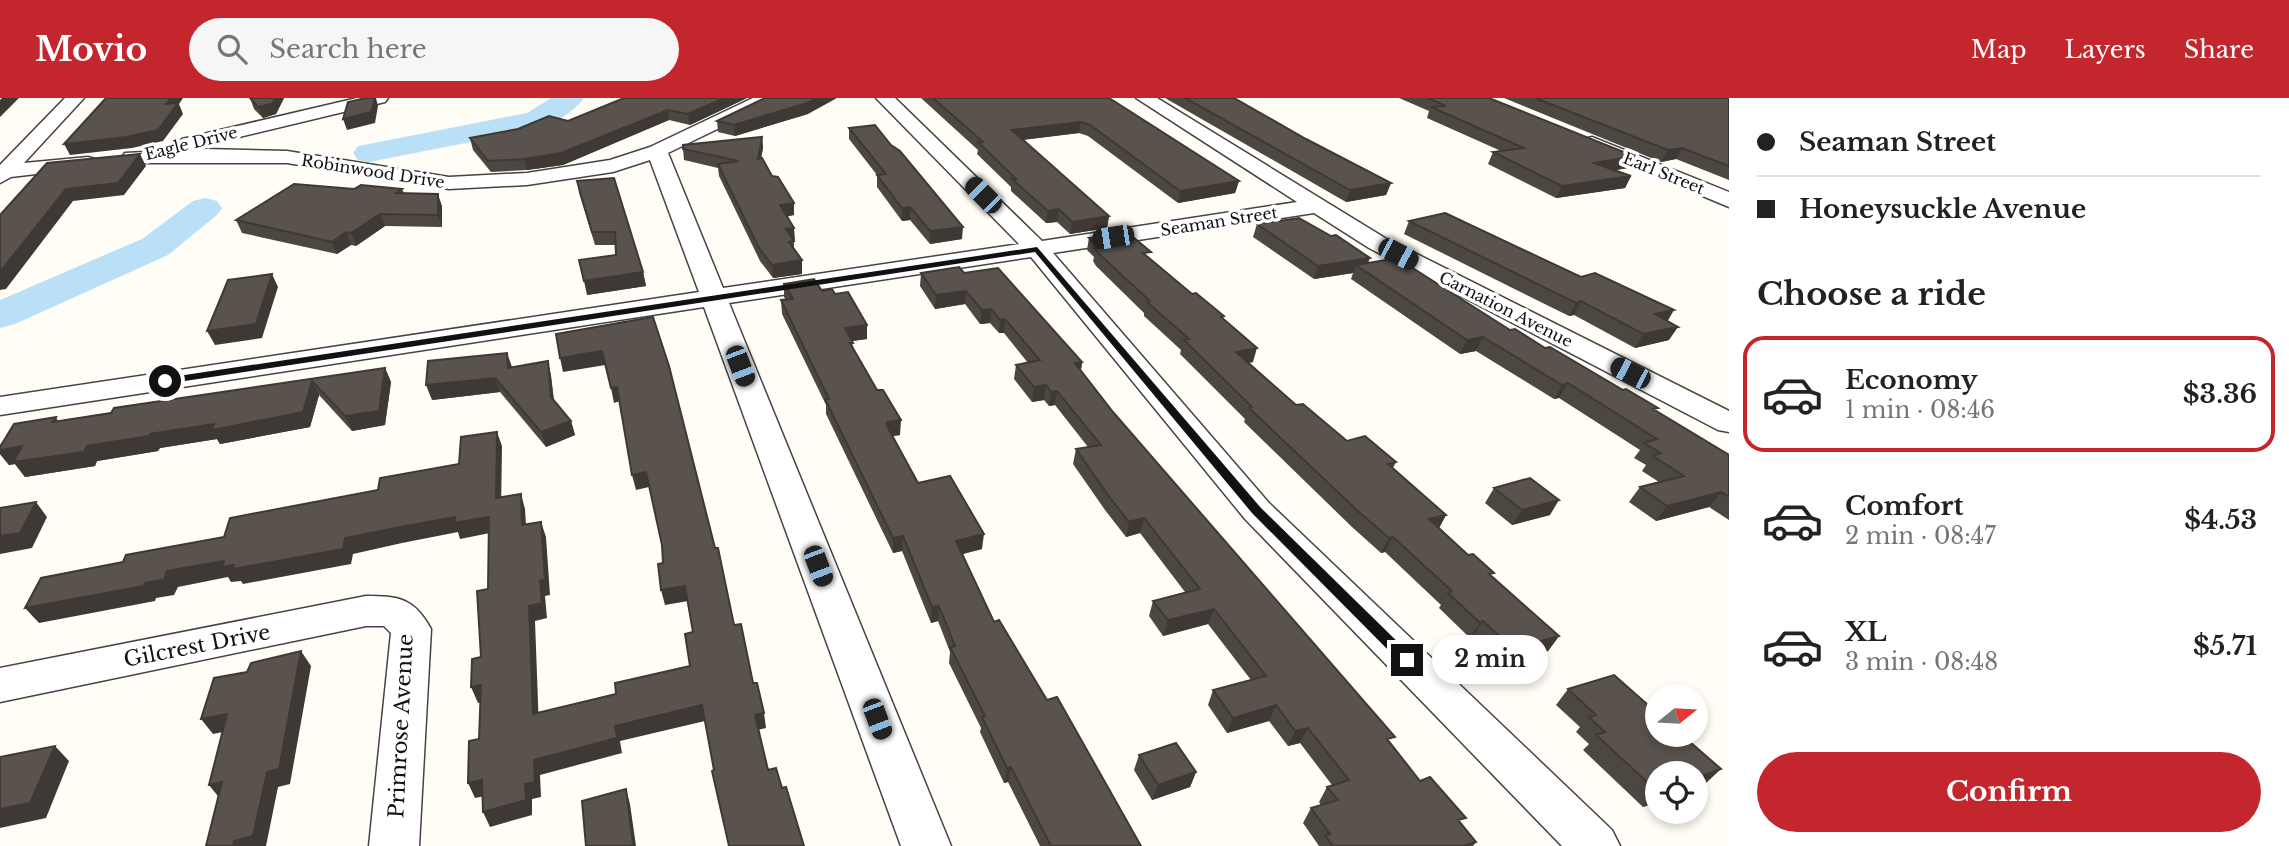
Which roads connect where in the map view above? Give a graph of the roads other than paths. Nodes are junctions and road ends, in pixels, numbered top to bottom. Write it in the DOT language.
graph roads {
  1 [pos="75,98"];
  2 [pos="379,98"];
  3 [pos="767,98"];
  4 [pos="885,98"];
  5 [pos="1145,98"];
  6 [pos="316,105"];
  7 [pos="1569,134"];
  8 [pos="657,150"];
  9 [pos="118,159"];
  10 [pos="2,173"];
  11 [pos="1729,200"];
  12 [pos="1316,206"];
  13 [pos="1037,249"];
  14 [pos="714,298"];
  15 [pos="0,406"];
  16 [pos="1729,423"];
  17 [pos="394,611"];
  18 [pos="0,685"];
  19 [pos="394,846"];
  20 [pos="926,846"];
  21 [pos="1595,846"];
  1 -- 10 [label="street"];
  2 -- 6 [label="street, Eagle Drive"];
  3 -- 8 [label="street, Robinwood Drive"];
  4 -- 13 [label="street"];
  5 -- 12 [label="street, Carnation Avenue"];
  6 -- 9 [label="street, Eagle Drive"];
  7 -- 11 [label="street, Earl Street"];
  8 -- 9 [label="street, Robinwood Drive"];
  8 -- 14 [label="street"];
  9 -- 10 [label="street, Eagle Drive"];
  12 -- 13 [label="street, Seaman Street"];
  12 -- 16 [label="street, Carnation Avenue"];
  13 -- 14 [label="street, Seaman Street"];
  13 -- 21 [label="street"];
  14 -- 15 [label="street, Seaman Street"];
  14 -- 20 [label="street"];
  17 -- 18 [label="street, Gilcrest Drive"];
  17 -- 19 [label="street, Primrose Avenue"];
}
